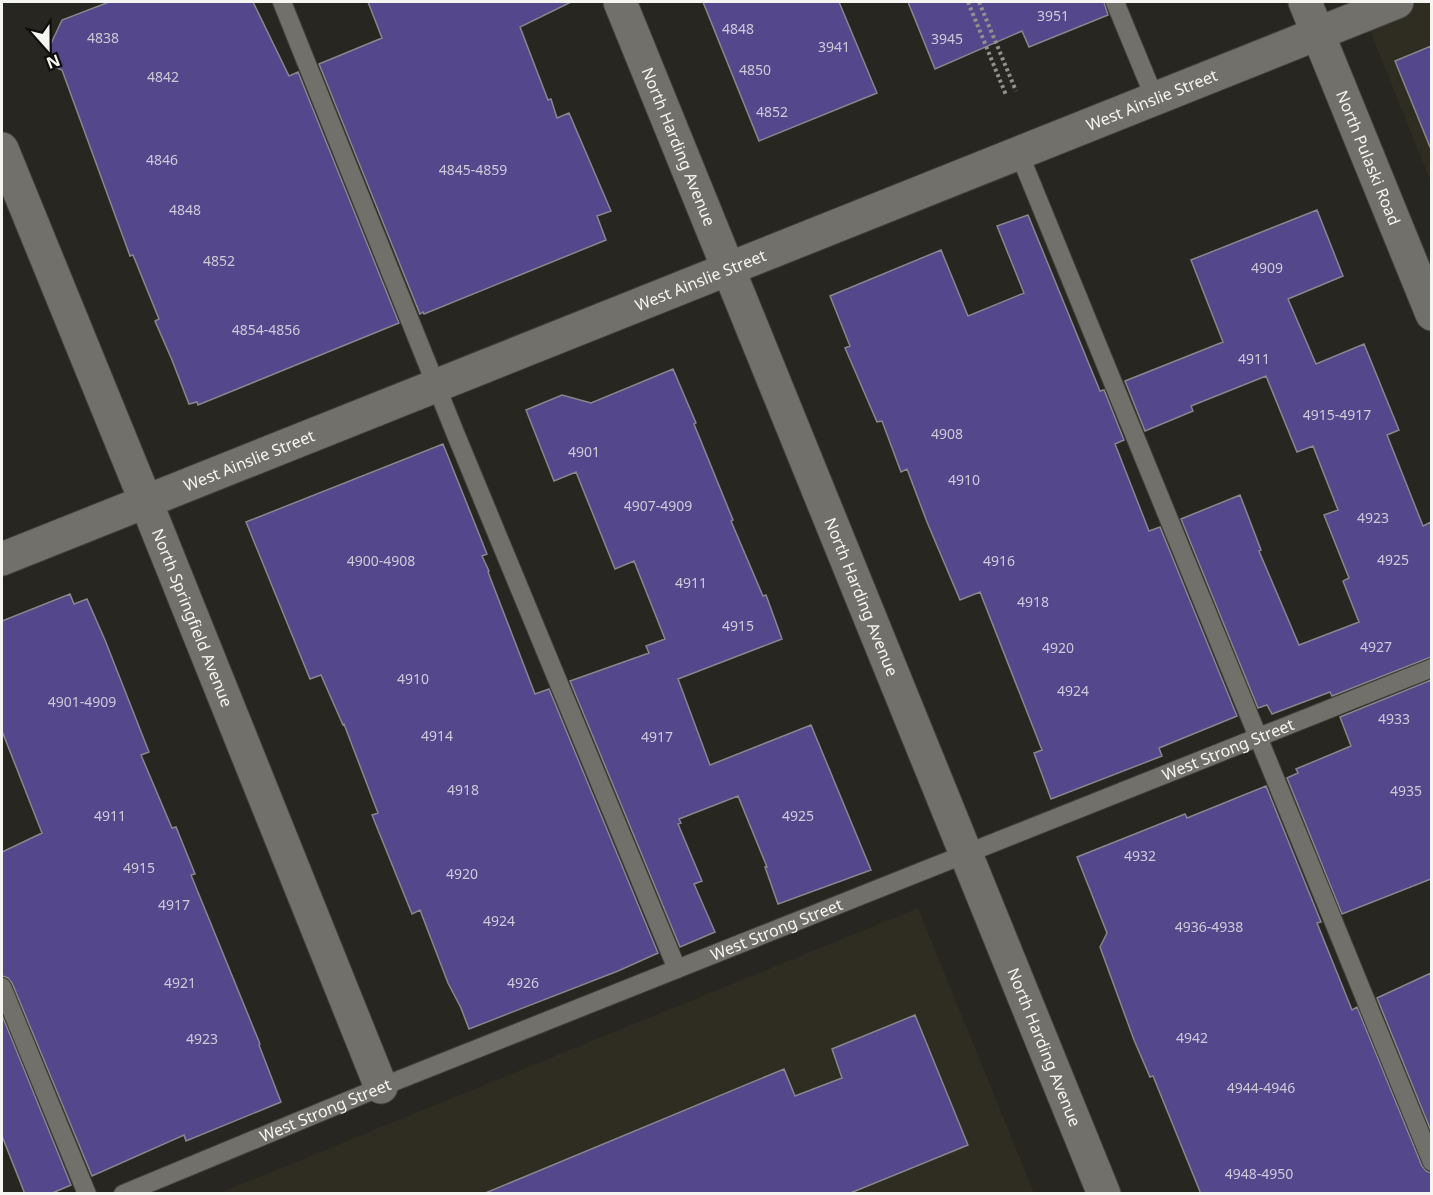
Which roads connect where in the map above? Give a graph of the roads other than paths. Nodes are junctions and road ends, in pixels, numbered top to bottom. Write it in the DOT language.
graph roads {
  1 [pos="282,2"];
  2 [pos="620,2"];
  3 [pos="1115,2"];
  4 [pos="1305,2"];
  5 [pos="1398,2"];
  6 [pos="1317,33"];
  7 [pos="1155,99"];
  8 [pos="2,149"];
  9 [pos="1018,153"];
  10 [pos="728,269"];
  11 [pos="1431,314"];
  12 [pos="436,386"];
  13 [pos="146,502"];
  14 [pos="2,559"];
  15 [pos="1431,668"];
  16 [pos="1258,738"];
  17 [pos="966,854"];
  18 [pos="677,969"];
  19 [pos="2,987"];
  20 [pos="381,1087"];
  21 [pos="1431,1162"];
  22 [pos="87,1194"];
  23 [pos="123,1194"];
  24 [pos="1104,1194"];
  1 -- 12 [label="lane"];
  2 -- 10 [label="street, North Harding Avenue"];
  3 -- 7 [label="lane"];
  4 -- 6 [label="street, North Pulaski Road"];
  5 -- 6 [label="street, West Ainslie Street"];
  6 -- 7 [label="street, West Ainslie Street"];
  6 -- 11 [label="street, North Pulaski Road"];
  7 -- 9 [label="street, West Ainslie Street"];
  8 -- 13 [label="street, North Springfield Avenue"];
  9 -- 10 [label="street, West Ainslie Street"];
  9 -- 16 [label="lane"];
  10 -- 12 [label="street, West Ainslie Street"];
  10 -- 17 [label="street, North Harding Avenue"];
  12 -- 13 [label="street, West Ainslie Street"];
  12 -- 18 [label="lane"];
  13 -- 14 [label="street, West Ainslie Street"];
  13 -- 20 [label="street, North Springfield Avenue"];
  15 -- 16 [label="lane, West Strong Street"];
  16 -- 17 [label="lane, West Strong Street"];
  16 -- 21 [label="lane"];
  17 -- 18 [label="lane, West Strong Street"];
  17 -- 24 [label="street, North Harding Avenue"];
  18 -- 20 [label="lane, West Strong Street"];
  19 -- 22 [label="lane"];
  20 -- 23 [label="lane, West Strong Street"];
}
